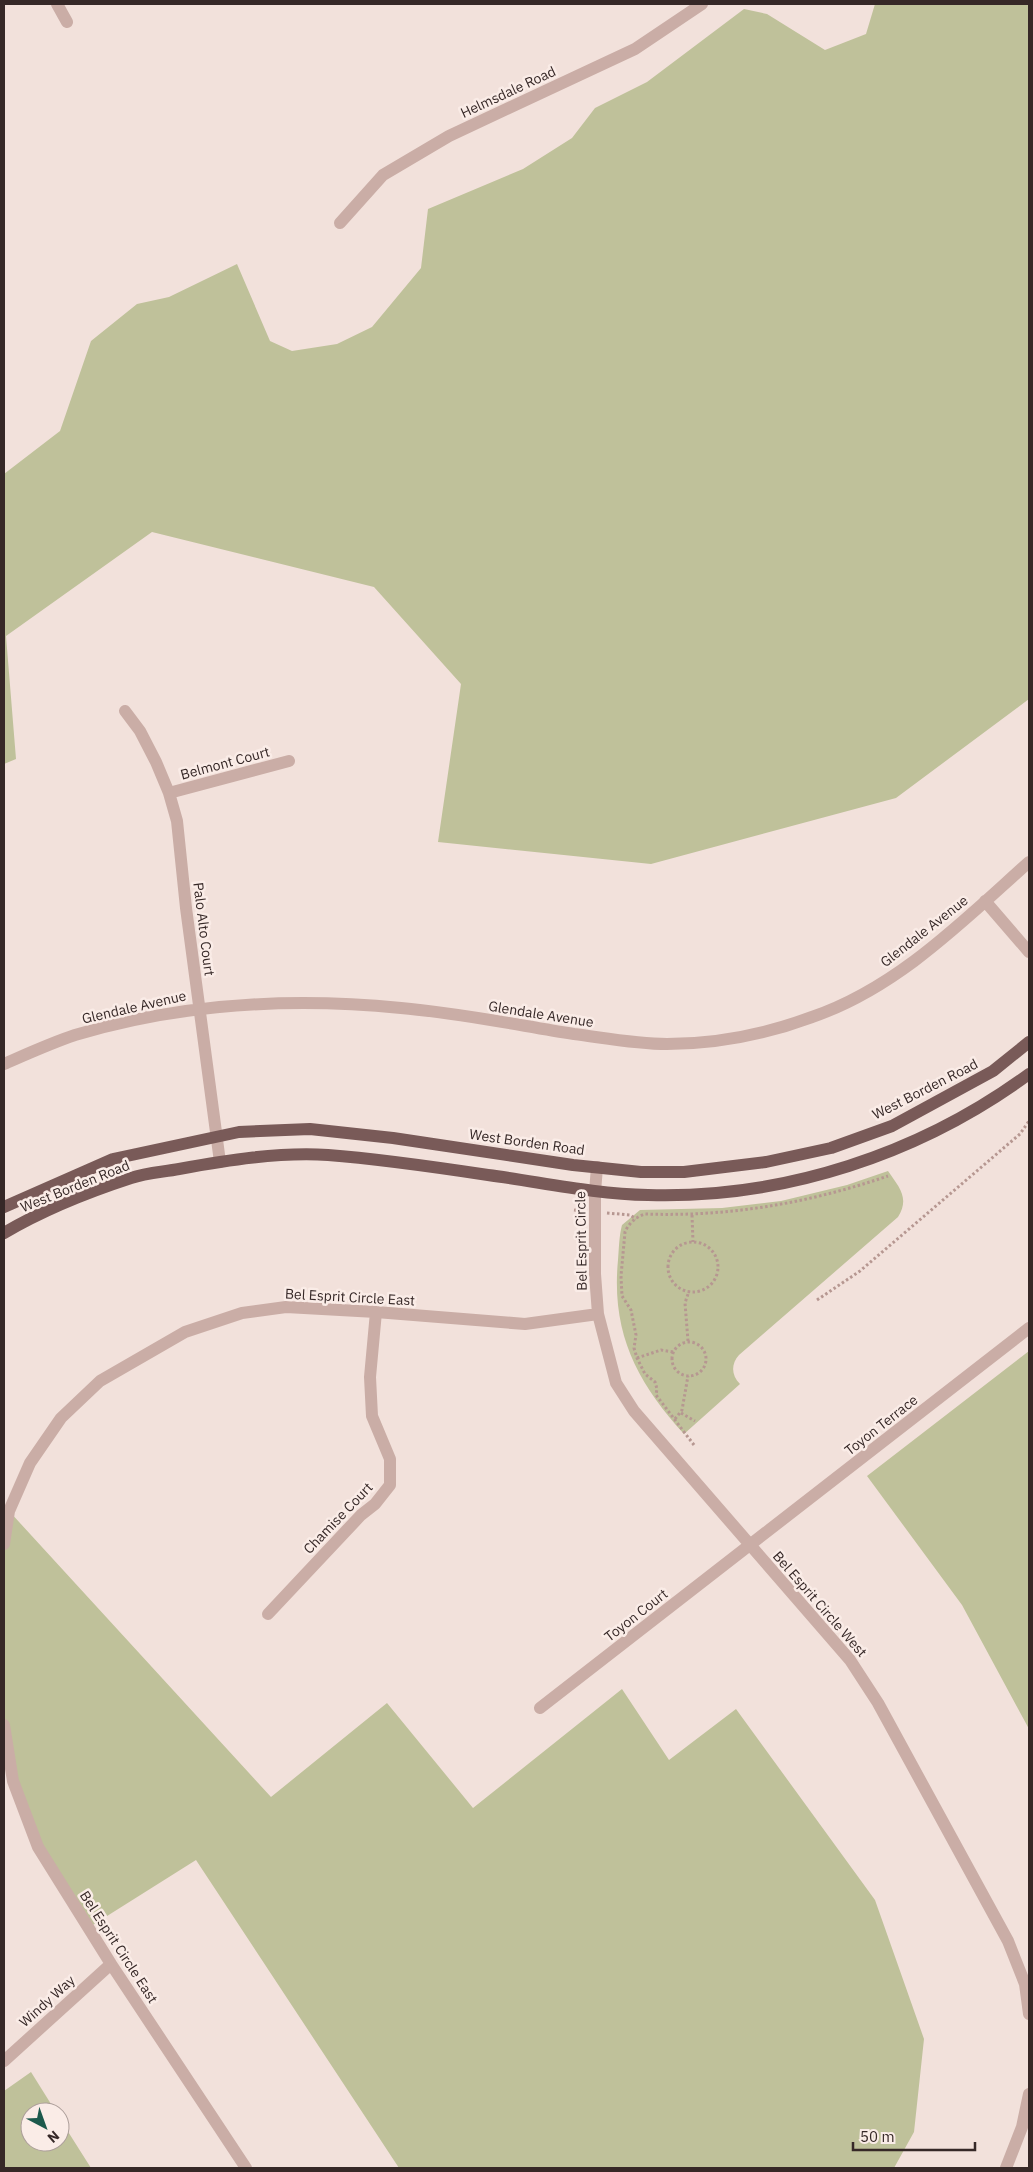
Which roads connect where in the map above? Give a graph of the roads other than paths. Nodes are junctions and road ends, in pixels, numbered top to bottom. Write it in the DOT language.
graph roads {
  1 [pos="57,4"];
  2 [pos="702,4"];
  3 [pos="67,22"];
  4 [pos="340,223"];
  5 [pos="125,710"];
  6 [pos="289,761"];
  7 [pos="169,794"];
  8 [pos="1029,862"];
  9 [pos="985,901"];
  10 [pos="1029,952"];
  11 [pos="199,1008"];
  12 [pos="1029,1042"];
  13 [pos="4,1064"];
  14 [pos="1029,1074"];
  15 [pos="216,1136"];
  16 [pos="220,1162"];
  17 [pos="597,1167"];
  18 [pos="595,1192"];
  19 [pos="4,1207"];
  20 [pos="4,1233"];
  21 [pos="376,1312"];
  22 [pos="598,1314"];
  23 [pos="1029,1328"];
  24 [pos="4,1544"];
  25 [pos="750,1546"];
  26 [pos="268,1614"];
  27 [pos="540,1708"];
  28 [pos="4,1725"];
  29 [pos="111,1964"];
  30 [pos="1029,2014"];
  31 [pos="4,2061"];
  32 [pos="1029,2094"];
  33 [pos="246,2168"];
  34 [pos="1006,2168"];
  1 -- 3 [label="street"];
  2 -- 4 [label="street, Helmsdale Road"];
  5 -- 7 [label="street, Palo Alto Court"];
  6 -- 7 [label="street, Belmont Court"];
  7 -- 11 [label="street, Palo Alto Court"];
  8 -- 9 [label="street, Glendale Avenue"];
  9 -- 10 [label="street"];
  9 -- 11 [label="street, Glendale Avenue"];
  11 -- 13 [label="street, Glendale Avenue"];
  11 -- 15 [label="street, Palo Alto Court"];
  12 -- 17 [label="main road, West Borden Road"];
  14 -- 18 [label="main road, West Borden Road"];
  15 -- 16 [label="street, Palo Alto Court"];
  15 -- 17 [label="main road, West Borden Road"];
  15 -- 19 [label="main road, West Borden Road"];
  16 -- 18 [label="main road, West Borden Road"];
  16 -- 20 [label="main road, West Borden Road"];
  17 -- 18 [label="street, Bel Esprit Circle"];
  18 -- 22 [label="street, Bel Esprit Circle"];
  21 -- 22 [label="street, Bel Esprit Circle East"];
  21 -- 24 [label="street, Bel Esprit Circle East"];
  21 -- 26 [label="street, Chamise Court"];
  22 -- 25 [label="street, Bel Esprit Circle West"];
  23 -- 25 [label="street, Toyon Terrace"];
  25 -- 27 [label="street, Toyon Court"];
  25 -- 30 [label="street, Bel Esprit Circle West"];
  28 -- 29 [label="street, Bel Esprit Circle East"];
  29 -- 31 [label="street, Windy Way"];
  29 -- 33 [label="street, Bel Esprit Circle East"];
  32 -- 34 [label="street"];
}
